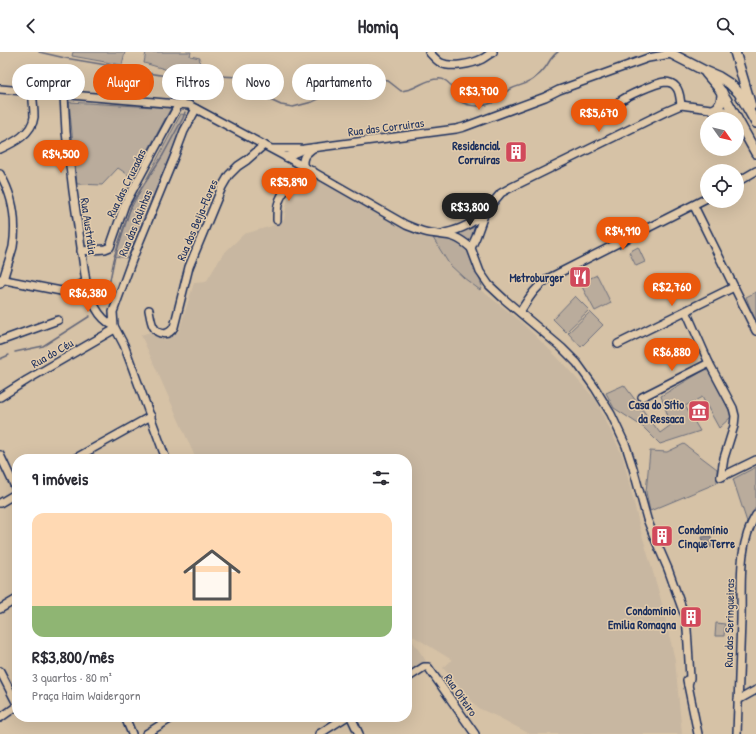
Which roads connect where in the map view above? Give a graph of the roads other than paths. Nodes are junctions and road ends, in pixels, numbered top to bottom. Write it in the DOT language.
graph roads {
  1 [pos="429,52"];
  2 [pos="493,52"];
  3 [pos="645,52"];
  4 [pos="735,52"];
  5 [pos="670,53"];
  6 [pos="641,60"];
  7 [pos="705,72"];
  8 [pos="0,89"];
  9 [pos="12,90"];
  10 [pos="722,92"];
  11 [pos="85,97"];
  12 [pos="33,100"];
  13 [pos="64,100"];
  14 [pos="179,104"];
  15 [pos="681,105"];
  16 [pos="196,109"];
  17 [pos="713,110"];
  18 [pos="617,111"];
  19 [pos="733,112"];
  20 [pos="744,116"];
  21 [pos="756,123"];
  22 [pos="744,132"];
  23 [pos="268,147"];
  24 [pos="314,148"];
  25 [pos="0,149"];
  26 [pos="304,149"];
  27 [pos="756,153"];
  28 [pos="286,157"];
  29 [pos="303,166"];
  30 [pos="313,171"];
  31 [pos="756,172"];
  32 [pos="0,174"];
  33 [pos="744,178"];
  34 [pos="700,202"];
  35 [pos="694,206"];
  36 [pos="485,212"];
  37 [pos="277,220"];
  38 [pos="440,234"];
  39 [pos="471,248"];
  40 [pos="81,251"];
  41 [pos="1,281"];
  42 [pos="86,282"];
  43 [pos="734,287"];
  44 [pos="149,310"];
  45 [pos="520,312"];
  46 [pos="686,312"];
  47 [pos="58,320"];
  48 [pos="115,327"];
  49 [pos="756,332"];
  50 [pos="0,341"];
  51 [pos="618,344"];
  52 [pos="710,363"];
  53 [pos="0,397"];
  54 [pos="642,397"];
  55 [pos="150,416"];
  56 [pos="83,454"];
  57 [pos="164,454"];
  58 [pos="0,455"];
  59 [pos="756,460"];
  60 [pos="12,481"];
  61 [pos="12,495"];
  62 [pos="0,503"];
  63 [pos="756,515"];
  64 [pos="12,602"];
  65 [pos="0,609"];
  66 [pos="0,671"];
  67 [pos="412,675"];
  68 [pos="756,690"];
  69 [pos="12,695"];
  70 [pos="738,700"];
  71 [pos="12,709"];
  72 [pos="0,718"];
  73 [pos="127,722"];
  74 [pos="165,722"];
  75 [pos="338,722"];
  76 [pos="353,722"];
  77 [pos="132,734"];
  78 [pos="146,734"];
  79 [pos="319,734"];
  80 [pos="359,734"];
  81 [pos="475,734"];
  82 [pos="698,734"];
  83 [pos="737,734"];
  1 -- 2 [label="street"];
  3 -- 6 [label="street"];
  4 -- 21 [label="main road"];
  5 -- 6 [label="street, Rua das Corruiras"];
  5 -- 7 [label="main road"];
  6 -- 24 [label="street, Rua das Corruiras"];
  7 -- 10 [label="main road"];
  7 -- 21 [label="main road"];
  8 -- 9 [label="street"];
  10 -- 17 [label="main road"];
  10 -- 19 [label="main road"];
  11 -- 14 [label="street"];
  12 -- 25 [label="street"];
  13 -- 40 [label="street, Rua Austrália"];
  14 -- 16 [label="street"];
  14 -- 40 [label="street, Rua das Cruzadas"];
  15 -- 17 [label="street"];
  15 -- 18 [label="street"];
  15 -- 36 [label="street"];
  16 -- 23 [label="street"];
  16 -- 48 [label="street, Rua das Rolinhas"];
  17 -- 19 [label="street"];
  20 -- 21 [label="main road"];
  22 -- 27 [label="main road"];
  23 -- 26 [label="street"];
  23 -- 28 [label="street"];
  23 -- 44 [label="street, Rua dos Beija-Flores"];
  24 -- 26 [label="street, Rua das Corruiras"];
  24 -- 29 [label="street"];
  26 -- 28 [label="street, Rua das Corruiras"];
  28 -- 29 [label="street"];
  29 -- 30 [label="street"];
  30 -- 37 [label="street"];
  30 -- 38 [label="street"];
  31 -- 33 [label="street"];
  32 -- 41 [label="street"];
  34 -- 35 [label="street"];
  35 -- 43 [label="street"];
  35 -- 45 [label="street"];
  36 -- 38 [label="street"];
  36 -- 39 [label="street"];
  38 -- 39 [label="street"];
  39 -- 45 [label="street"];
  40 -- 42 [label="street, Rua Austrália"];
  41 -- 42 [label="street"];
  42 -- 48 [label="street, Rua Austrália"];
  43 -- 46 [label="street"];
  43 -- 49 [label="street"];
  45 -- 82 [label="street"];
  46 -- 51 [label="street"];
  46 -- 52 [label="street"];
  47 -- 50 [label="street"];
  48 -- 53 [label="street, Rua do Céu"];
  48 -- 55 [label="street"];
  52 -- 54 [label="street"];
  52 -- 59 [label="street"];
  55 -- 56 [label="street"];
  55 -- 57 [label="street"];
  58 -- 60 [label="street"];
  61 -- 62 [label="street"];
  63 -- 70 [label="street, Rua das Seringueiras"];
  64 -- 65 [label="street"];
  66 -- 69 [label="street"];
  67 -- 81 [label="street, Rua Oiteiro"];
  68 -- 70 [label="street"];
  70 -- 83 [label="street, Rua das Seringueiras"];
  71 -- 72 [label="street"];
  73 -- 77 [label="street"];
  74 -- 78 [label="street"];
  75 -- 79 [label="street"];
  76 -- 80 [label="street"];
}
